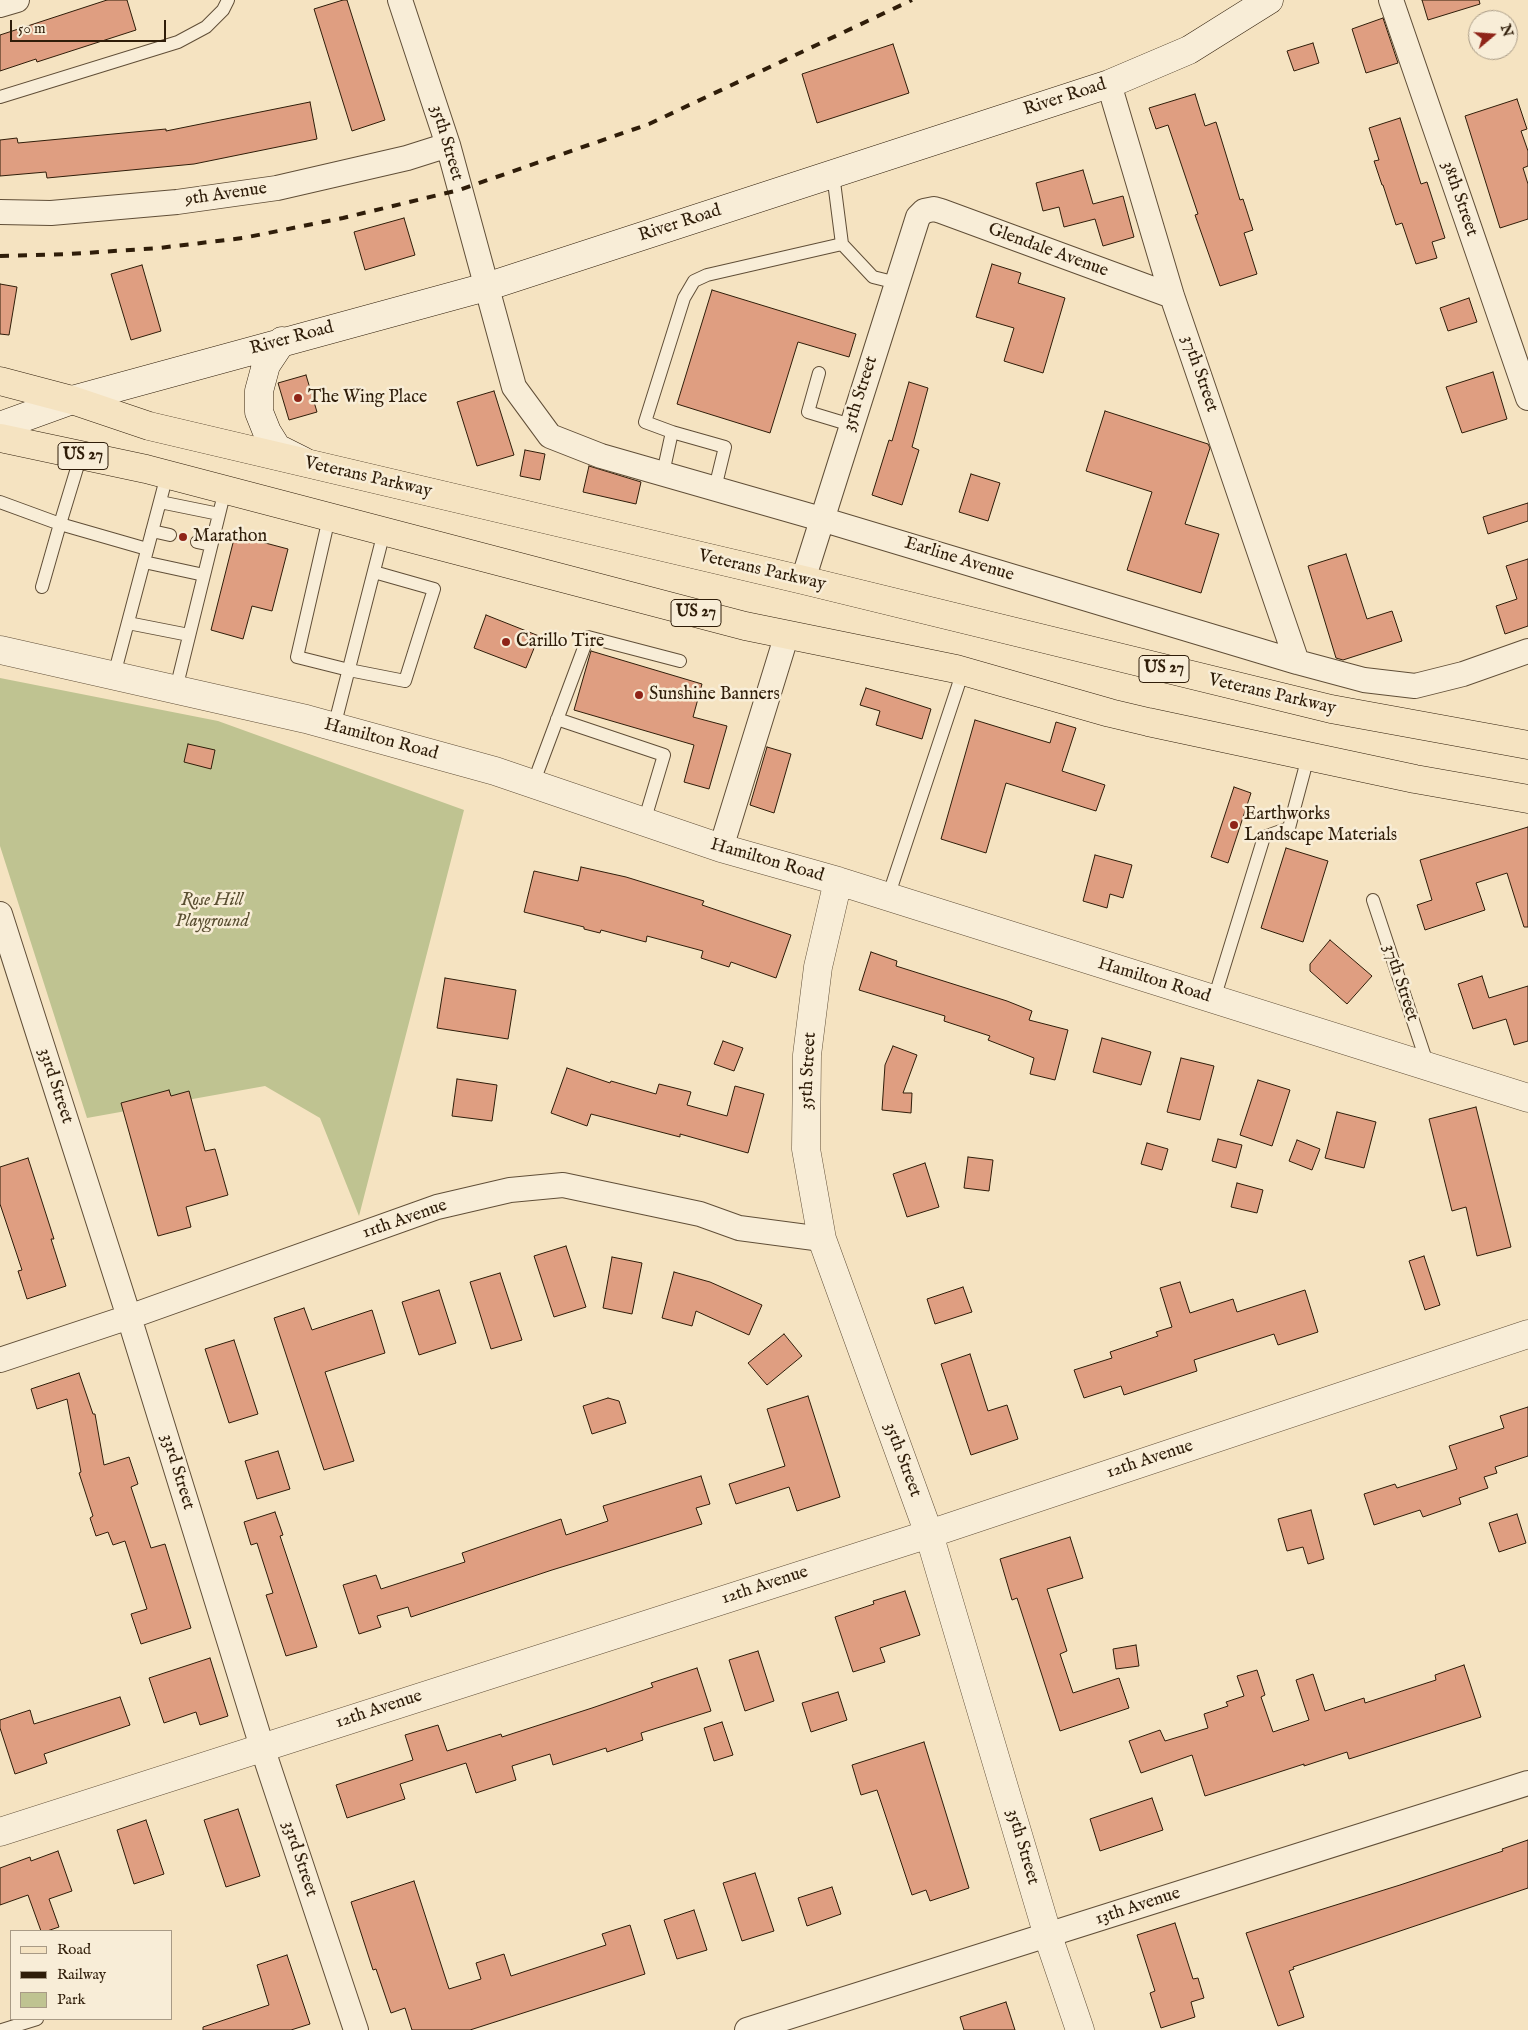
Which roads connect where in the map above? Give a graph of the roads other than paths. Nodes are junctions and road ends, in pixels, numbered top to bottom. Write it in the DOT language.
graph roads {
  1 [pos="18,0"];
  2 [pos="228,0"];
  3 [pos="400,0"];
  4 [pos="1269,0"];
  5 [pos="1391,0"];
  6 [pos="0,5"];
  7 [pos="1109,84"];
  8 [pos="0,97"];
  9 [pos="448,145"];
  10 [pos="833,174"];
  11 [pos="924,211"];
  12 [pos="0,212"];
  13 [pos="842,244"];
  14 [pos="897,283"];
  15 [pos="486,287"];
  16 [pos="1172,296"];
  17 [pos="282,341"];
  18 [pos="819,373"];
  19 [pos="0,381"];
  20 [pos="1528,398"];
  21 [pos="72,400"];
  22 [pos="852,425"];
  23 [pos="0,426"];
  24 [pos="672,432"];
  25 [pos="0,438"];
  26 [pos="81,455"];
  27 [pos="311,465"];
  28 [pos="662,473"];
  29 [pos="167,475"];
  30 [pos="715,488"];
  31 [pos="0,502"];
  32 [pos="160,502"];
  33 [pos="222,502"];
  34 [pos="329,518"];
  35 [pos="821,518"];
  36 [pos="60,524"];
  37 [pos="152,531"];
  38 [pos="384,532"];
  39 [pos="170,535"];
  40 [pos="197,542"];
  41 [pos="212,545"];
  42 [pos="147,549"];
  43 [pos="144,562"];
  44 [pos="374,572"];
  45 [pos="204,575"];
  46 [pos="803,580"];
  47 [pos="42,587"];
  48 [pos="128,623"];
  49 [pos="787,634"];
  50 [pos="189,635"];
  51 [pos="0,650"];
  52 [pos="1528,651"];
  53 [pos="680,661"];
  54 [pos="1297,662"];
  55 [pos="349,670"];
  56 [pos="963,671"];
  57 [pos="114,675"];
  58 [pos="176,689"];
  59 [pos="557,719"];
  60 [pos="334,727"];
  61 [pos="1528,745"];
  62 [pos="1308,757"];
  63 [pos="533,784"];
  64 [pos="1528,799"];
  65 [pos="644,822"];
  66 [pos="721,848"];
  67 [pos="838,881"];
  68 [pos="888,897"];
  69 [pos="1373,900"];
  70 [pos="0,914"];
  71 [pos="1214,1000"];
  72 [pos="1428,1066"];
  73 [pos="1528,1098"];
  74 [pos="822,1239"];
  75 [pos="129,1317"];
  76 [pos="1528,1334"];
  77 [pos="0,1360"];
  78 [pos="929,1534"];
  79 [pos="262,1747"];
  80 [pos="1528,1783"];
  81 [pos="0,1832"];
  82 [pos="1048,1936"];
  83 [pos="34,2020"];
  84 [pos="2,2030"];
  85 [pos="356,2030"];
  86 [pos="747,2030"];
  87 [pos="1080,2030"];
  1 -- 6 [label="street"];
  2 -- 8 [label="lane"];
  3 -- 9 [label="street, 35th Street"];
  4 -- 7 [label="street, River Road"];
  5 -- 20 [label="street, 38th Street"];
  7 -- 10 [label="street, River Road"];
  7 -- 16 [label="street, 37th Street"];
  9 -- 12 [label="street, 9th Avenue"];
  9 -- 15 [label="street, 35th Street"];
  10 -- 13 [label="lane"];
  10 -- 15 [label="street, River Road"];
  11 -- 14 [label="street, 35th Street"];
  11 -- 16 [label="street, Glendale Avenue"];
  13 -- 14 [label="lane"];
  13 -- 24 [label="lane"];
  14 -- 22 [label="street, 35th Street"];
  15 -- 17 [label="street, River Road"];
  15 -- 28 [label="street, Earline Avenue"];
  16 -- 54 [label="street, 37th Street"];
  17 -- 21 [label="street, River Road"];
  17 -- 27 [label="street"];
  18 -- 22 [label="lane"];
  19 -- 21 [label="main road, Veterans Parkway / US 27"];
  21 -- 23 [label="street, River Road"];
  21 -- 27 [label="main road, Veterans Parkway / US 27"];
  22 -- 35 [label="street, 35th Street"];
  24 -- 28 [label="lane"];
  24 -- 30 [label="lane"];
  25 -- 26 [label="main road, US 27"];
  26 -- 29 [label="main road, US 27"];
  26 -- 36 [label="lane"];
  27 -- 46 [label="main road, Veterans Parkway / US 27"];
  28 -- 30 [label="street, Earline Avenue"];
  29 -- 32 [label="lane"];
  29 -- 33 [label="main road, US 27"];
  30 -- 35 [label="street, Earline Avenue"];
  31 -- 36 [label="lane"];
  32 -- 33 [label="lane"];
  32 -- 37 [label="lane"];
  33 -- 34 [label="main road, US 27"];
  33 -- 41 [label="lane"];
  34 -- 38 [label="main road, US 27"];
  34 -- 55 [label="lane"];
  35 -- 46 [label="street, 35th Street"];
  35 -- 54 [label="street, Earline Avenue"];
  36 -- 42 [label="lane"];
  36 -- 47 [label="lane"];
  37 -- 39 [label="lane"];
  37 -- 42 [label="lane"];
  38 -- 44 [label="lane"];
  38 -- 49 [label="main road, US 27"];
  40 -- 41 [label="lane"];
  41 -- 45 [label="lane"];
  42 -- 43 [label="lane"];
  43 -- 45 [label="lane"];
  43 -- 48 [label="lane"];
  44 -- 55 [label="lane"];
  44 -- 55 [label="lane"];
  45 -- 50 [label="lane"];
  46 -- 61 [label="main road, Veterans Parkway / US 27"];
  48 -- 50 [label="lane"];
  48 -- 57 [label="lane"];
  49 -- 56 [label="main road, US 27"];
  49 -- 66 [label="street"];
  50 -- 58 [label="lane"];
  51 -- 57 [label="street, Hamilton Road"];
  52 -- 54 [label="street, Earline Avenue"];
  53 -- 59 [label="lane"];
  55 -- 60 [label="lane"];
  56 -- 62 [label="main road, US 27"];
  56 -- 68 [label="lane"];
  57 -- 58 [label="street, Hamilton Road"];
  58 -- 60 [label="street, Hamilton Road"];
  59 -- 63 [label="lane"];
  59 -- 65 [label="lane"];
  60 -- 63 [label="street, Hamilton Road"];
  62 -- 64 [label="main road, US 27"];
  62 -- 71 [label="lane"];
  63 -- 65 [label="street, Hamilton Road"];
  65 -- 66 [label="street, Hamilton Road"];
  66 -- 67 [label="street, Hamilton Road"];
  67 -- 68 [label="street, Hamilton Road"];
  67 -- 74 [label="street, 35th Street"];
  68 -- 71 [label="street, Hamilton Road"];
  69 -- 72 [label="lane, 37th Street"];
  70 -- 75 [label="street, 33rd Street"];
  71 -- 72 [label="street, Hamilton Road"];
  72 -- 73 [label="street, Hamilton Road"];
  74 -- 75 [label="street, 11th Avenue"];
  74 -- 78 [label="street, 35th Street"];
  75 -- 77 [label="street, 11th Avenue"];
  75 -- 79 [label="street, 33rd Street"];
  76 -- 78 [label="street, 12th Avenue"];
  78 -- 79 [label="street, 12th Avenue"];
  78 -- 82 [label="street, 35th Street"];
  79 -- 81 [label="street, 12th Avenue"];
  79 -- 85 [label="street, 33rd Street"];
  80 -- 82 [label="street, 13th Avenue"];
  82 -- 86 [label="street, 13th Avenue"];
  82 -- 87 [label="street, 35th Street"];
  83 -- 84 [label="lane"];
}
